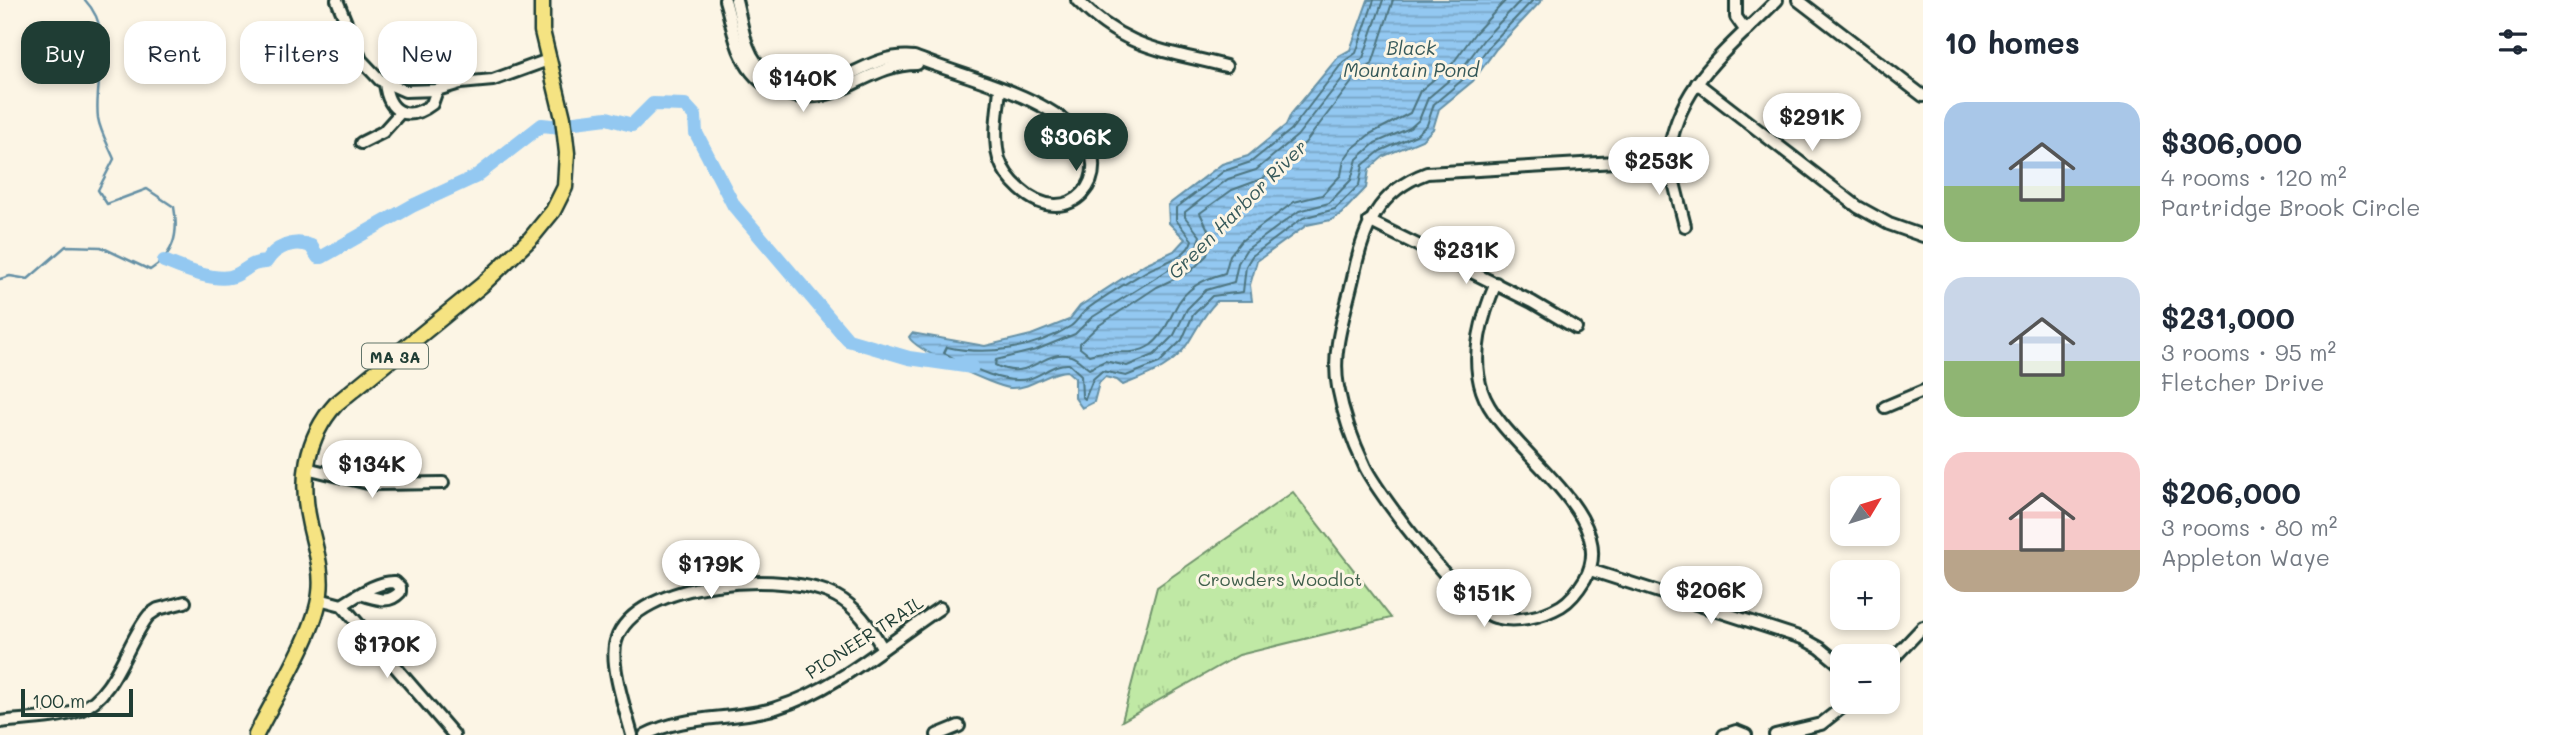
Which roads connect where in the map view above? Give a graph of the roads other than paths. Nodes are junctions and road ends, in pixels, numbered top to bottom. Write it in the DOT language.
graph roads {
  1 [pos="337,0"];
  2 [pos="542,0"];
  3 [pos="724,0"];
  4 [pos="736,0"];
  5 [pos="1077,0"];
  6 [pos="1736,0"];
  7 [pos="1777,0"];
  8 [pos="1798,0"];
  9 [pos="1746,31"];
  10 [pos="740,38"];
  11 [pos="548,60"];
  12 [pos="1226,66"];
  13 [pos="378,76"];
  14 [pos="1697,83"];
  15 [pos="385,84"];
  16 [pos="388,84"];
  17 [pos="1000,89"];
  18 [pos="437,90"];
  19 [pos="1923,96"];
  20 [pos="401,112"];
  21 [pos="361,144"];
  22 [pos="1668,159"];
  23 [pos="1369,221"];
  24 [pos="1685,226"];
  25 [pos="1923,236"];
  26 [pos="1496,283"];
  27 [pos="1576,328"];
  28 [pos="1923,391"];
  29 [pos="1885,407"];
  30 [pos="306,468"];
  31 [pos="443,483"];
  32 [pos="1590,570"];
  33 [pos="360,594"];
  34 [pos="319,599"];
  35 [pos="185,602"];
  36 [pos="342,605"];
  37 [pos="940,608"];
  38 [pos="1923,627"];
  39 [pos="882,647"];
  40 [pos="1900,651"];
  41 [pos="1830,656"];
  42 [pos="1834,714"];
  43 [pos="0,722"];
  44 [pos="959,726"];
  45 [pos="256,735"];
  46 [pos="454,735"];
  47 [pos="632,735"];
  48 [pos="645,735"];
  49 [pos="937,735"];
  50 [pos="1724,735"];
  51 [pos="1746,735"];
  52 [pos="1775,735"];
  1 -- 13 [label="street"];
  2 -- 11 [label="main road, MA 3A"];
  3 -- 10 [label="street"];
  4 -- 10 [label="street"];
  5 -- 12 [label="street"];
  6 -- 9 [label="street"];
  7 -- 9 [label="street"];
  8 -- 19 [label="street"];
  9 -- 14 [label="street"];
  10 -- 17 [label="street"];
  11 -- 18 [label="street"];
  11 -- 30 [label="main road, MA 3A"];
  14 -- 22 [label="street"];
  14 -- 25 [label="street"];
  15 -- 20 [label="street"];
  16 -- 18 [label="street"];
  17 -- 17 [label="street"];
  18 -- 20 [label="street"];
  20 -- 21 [label="street"];
  22 -- 23 [label="street"];
  22 -- 24 [label="street"];
  23 -- 26 [label="street"];
  23 -- 32 [label="street"];
  26 -- 27 [label="street"];
  26 -- 32 [label="street"];
  28 -- 29 [label="street"];
  30 -- 31 [label="street"];
  30 -- 34 [label="main road, MA 3A"];
  32 -- 41 [label="street"];
  33 -- 36 [label="street"];
  34 -- 36 [label="street"];
  34 -- 45 [label="main road, MA 3A"];
  35 -- 43 [label="street"];
  36 -- 46 [label="street"];
  37 -- 39 [label="street, PIONEER TRAIL"];
  38 -- 40 [label="street"];
  39 -- 47 [label="street"];
  39 -- 48 [label="street, PIONEER TRAIL"];
  42 -- 52 [label="street"];
  44 -- 49 [label="street"];
  50 -- 51 [label="street"];
}
